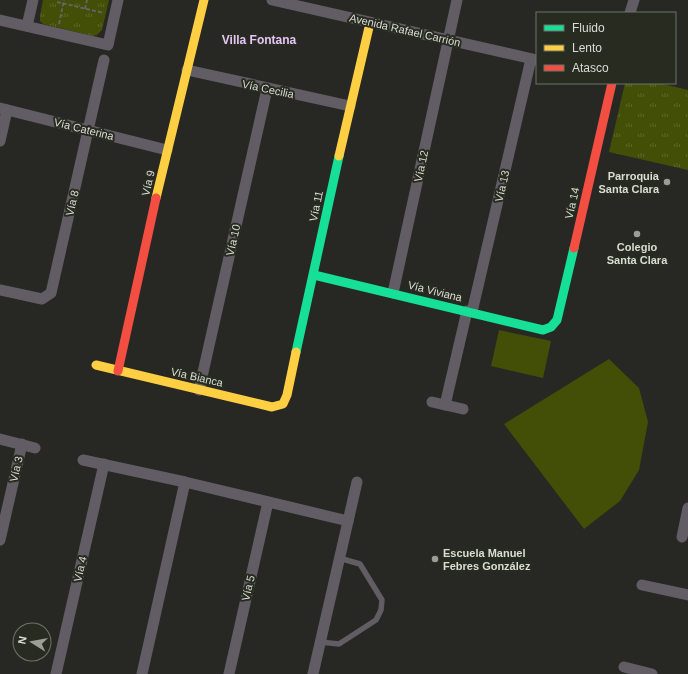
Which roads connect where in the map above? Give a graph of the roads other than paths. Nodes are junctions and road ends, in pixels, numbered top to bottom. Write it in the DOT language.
graph roads {
  1 [pos="33,0"];
  2 [pos="118,0"];
  3 [pos="204,0"];
  4 [pos="272,0"];
  5 [pos="457,0"];
  6 [pos="634,0"];
  7 [pos="630,12"];
  8 [pos="0,20"];
  9 [pos="370,23"];
  10 [pos="27,26"];
  11 [pos="448,40"];
  12 [pos="104,60"];
  13 [pos="534,60"];
  14 [pos="187,70"];
  15 [pos="612,84"];
  16 [pos="267,89"];
  17 [pos="350,106"];
  18 [pos="4,109"];
  19 [pos="88,130"];
  20 [pos="0,141"];
  21 [pos="168,150"];
  22 [pos="314,275"];
  23 [pos="0,290"];
  24 [pos="393,293"];
  25 [pos="470,312"];
  26 [pos="551,327"];
  27 [pos="96,365"];
  28 [pos="118,371"];
  29 [pos="199,390"];
  30 [pos="287,395"];
  31 [pos="432,402"];
  32 [pos="445,405"];
  33 [pos="463,409"];
  34 [pos="0,439"];
  35 [pos="22,444"];
  36 [pos="35,448"];
  37 [pos="83,460"];
  38 [pos="104,464"];
  39 [pos="185,482"];
  40 [pos="357,482"];
  41 [pos="268,502"];
  42 [pos="688,510"];
  43 [pos="348,521"];
  44 [pos="682,537"];
  45 [pos="0,540"];
  46 [pos="339,558"];
  47 [pos="642,585"];
  48 [pos="688,595"];
  49 [pos="320,642"];
  50 [pos="624,667"];
  51 [pos="56,674"];
  52 [pos="142,674"];
  53 [pos="229,674"];
  54 [pos="313,674"];
  55 [pos="652,674"];
  1 -- 10 [label="street"];
  2 -- 10 [label="street"];
  3 -- 14 [label="street, Vía 9"];
  4 -- 9 [label="street, Avenida Rafael Carrión"];
  5 -- 11 [label="street, Vía 12"];
  6 -- 7 [label="street"];
  8 -- 10 [label="street"];
  9 -- 11 [label="street, Avenida Rafael Carrión"];
  9 -- 17 [label="street, Vía 11"];
  11 -- 13 [label="street, Avenida Rafael Carrión"];
  11 -- 24 [label="street, Vía 12"];
  12 -- 19 [label="street, Vía 8"];
  13 -- 25 [label="street, Vía 13"];
  14 -- 16 [label="street, Vía Cecilia"];
  14 -- 21 [label="street, Vía 9"];
  15 -- 26 [label="street, Vía 14"];
  16 -- 17 [label="street, Vía Cecilia"];
  16 -- 29 [label="street, Vía 10"];
  17 -- 22 [label="street, Vía 11"];
  18 -- 19 [label="street, Vía Caterina"];
  18 -- 20 [label="street"];
  19 -- 21 [label="street, Vía Caterina"];
  19 -- 23 [label="street, Vía 8"];
  21 -- 28 [label="street, Vía 9"];
  22 -- 24 [label="street, Vía Viviana"];
  22 -- 30 [label="street, Vía 11"];
  24 -- 25 [label="street, Vía Viviana"];
  25 -- 26 [label="street, Vía Viviana"];
  25 -- 32 [label="street, Vía 13"];
  27 -- 28 [label="street, Vía Bianca"];
  28 -- 29 [label="street, Vía Bianca"];
  29 -- 30 [label="street, Vía Bianca"];
  31 -- 32 [label="street"];
  32 -- 33 [label="street"];
  34 -- 35 [label="street, Vía 3"];
  35 -- 36 [label="street, Vía 3"];
  35 -- 45 [label="street, Vía 3"];
  37 -- 38 [label="street"];
  38 -- 39 [label="street"];
  38 -- 51 [label="street, Vía 4"];
  39 -- 41 [label="street"];
  39 -- 52 [label="street"];
  40 -- 43 [label="street"];
  41 -- 43 [label="street"];
  41 -- 53 [label="street, Vía 5"];
  42 -- 44 [label="street"];
  43 -- 46 [label="street"];
  46 -- 49 [label="street"];
  46 -- 49 [label="lane"];
  47 -- 48 [label="street"];
  49 -- 54 [label="street"];
  50 -- 55 [label="street"];
}
